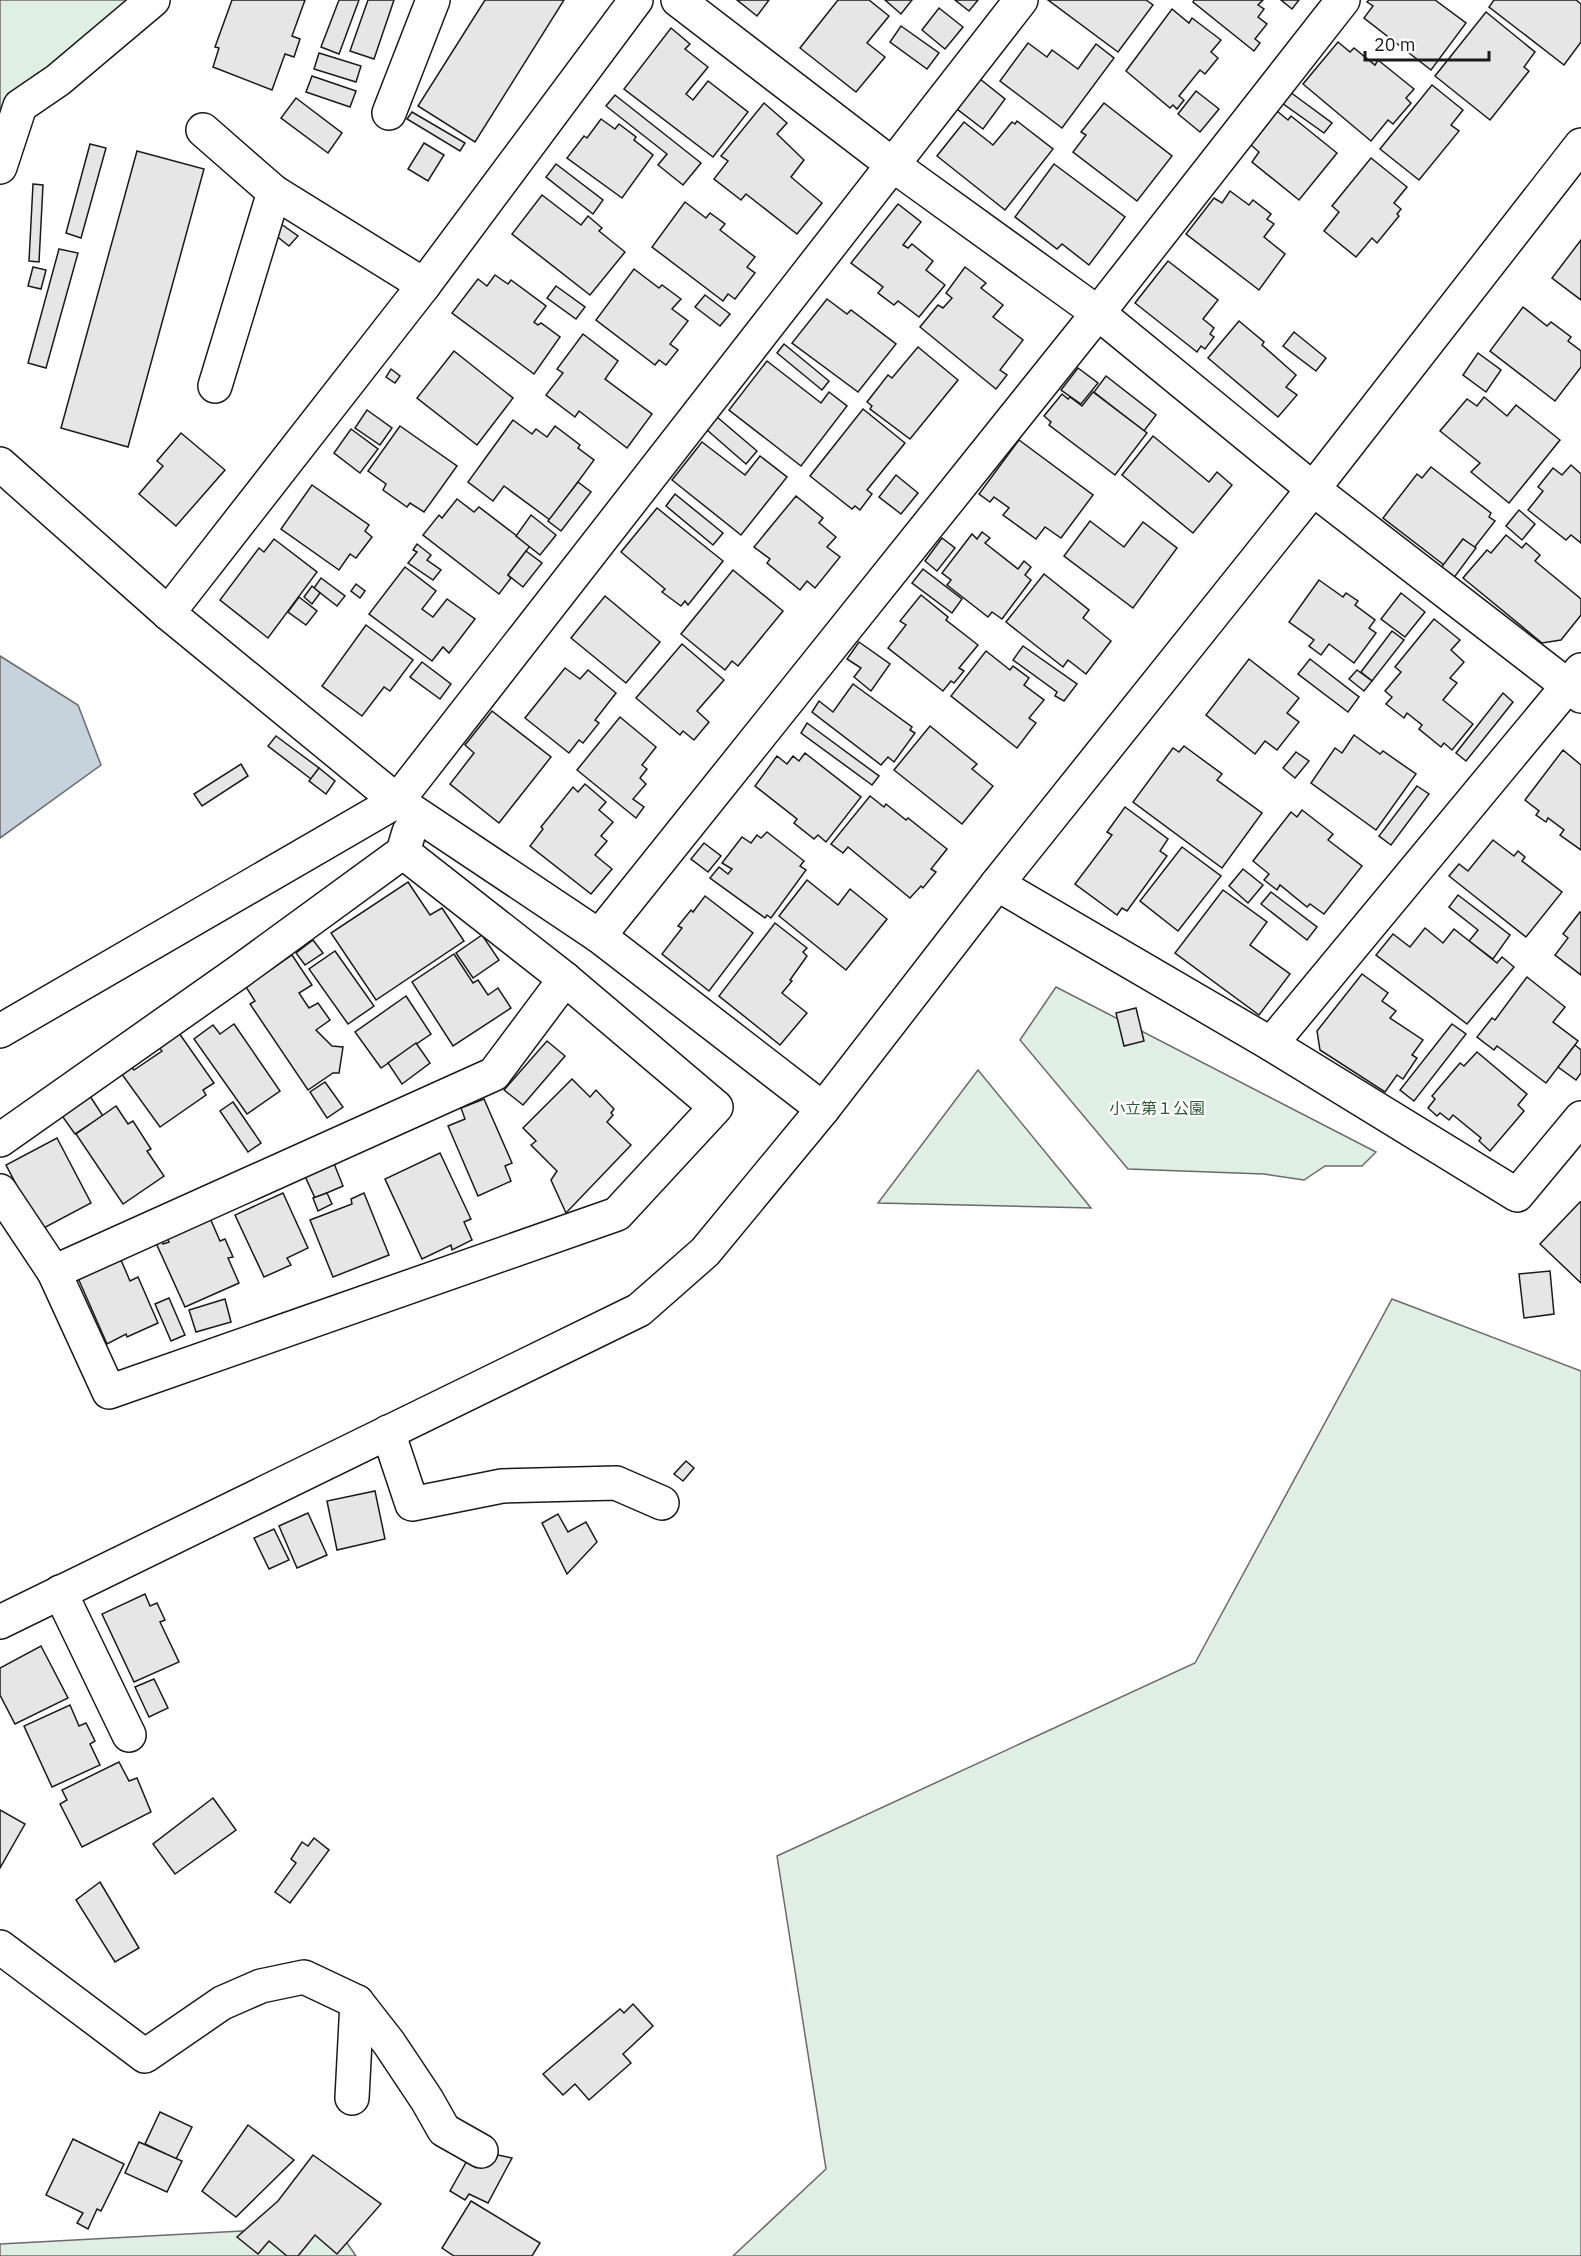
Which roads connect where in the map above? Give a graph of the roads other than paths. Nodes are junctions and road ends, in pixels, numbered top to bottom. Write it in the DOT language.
graph roads {
  1 [pos="153,0"];
  2 [pos="433,0"];
  3 [pos="636,0"];
  4 [pos="678,0"];
  5 [pos="1021,0"];
  6 [pos="1343,0"];
  7 [pos="389,113"];
  8 [pos="203,130"];
  9 [pos="1581,145"];
  10 [pos="893,165"];
  11 [pos="0,167"];
  12 [pos="274,192"];
  13 [pos="424,285"];
  14 [pos="1098,313"];
  15 [pos="214,386"];
  16 [pos="0,464"];
  17 [pos="1313,489"];
  18 [pos="168,613"];
  19 [pos="1577,684"];
  20 [pos="406,807"];
  21 [pos="403,852"];
  22 [pos="997,884"];
  23 [pos="599,936"];
  24 [pos="565,979"];
  25 [pos="0,1031"];
  26 [pos="1271,1044"];
  27 [pos="823,1109"];
  28 [pos="1581,1118"];
  29 [pos="0,1140"];
  30 [pos="0,1191"];
  31 [pos="54,1272"];
  32 [pos="388,1432"];
  33 [pos="662,1503"];
  34 [pos="60,1592"];
  35 [pos="0,1622"];
  36 [pos="129,1735"];
  37 [pos="0,1947"];
  38 [pos="357,2002"];
  39 [pos="352,2098"];
  40 [pos="481,2151"];
  1 -- 11 [label="street"];
  2 -- 7 [label="street"];
  3 -- 13 [label="street"];
  4 -- 10 [label="street"];
  5 -- 10 [label="street"];
  6 -- 14 [label="street"];
  8 -- 12 [label="street"];
  9 -- 17 [label="street"];
  10 -- 14 [label="street"];
  10 -- 20 [label="street"];
  12 -- 13 [label="street"];
  12 -- 15 [label="street"];
  13 -- 18 [label="street"];
  14 -- 17 [label="street"];
  14 -- 23 [label="street"];
  16 -- 18 [label="street"];
  17 -- 19 [label="street"];
  17 -- 22 [label="street"];
  18 -- 20 [label="street"];
  19 -- 26 [label="street"];
  20 -- 21 [label="street"];
  20 -- 23 [label="street"];
  20 -- 25 [label="street"];
  21 -- 24 [label="street"];
  21 -- 29 [label="street"];
  22 -- 26 [label="street"];
  22 -- 27 [label="street"];
  23 -- 27 [label="street"];
  24 -- 31 [label="street"];
  24 -- 31 [label="street"];
  26 -- 28 [label="street"];
  27 -- 32 [label="street"];
  30 -- 31 [label="street"];
  32 -- 33 [label="street"];
  32 -- 34 [label="street"];
  34 -- 35 [label="street"];
  34 -- 36 [label="street"];
  37 -- 38 [label="street"];
  38 -- 39 [label="street"];
  38 -- 40 [label="street"];
}
